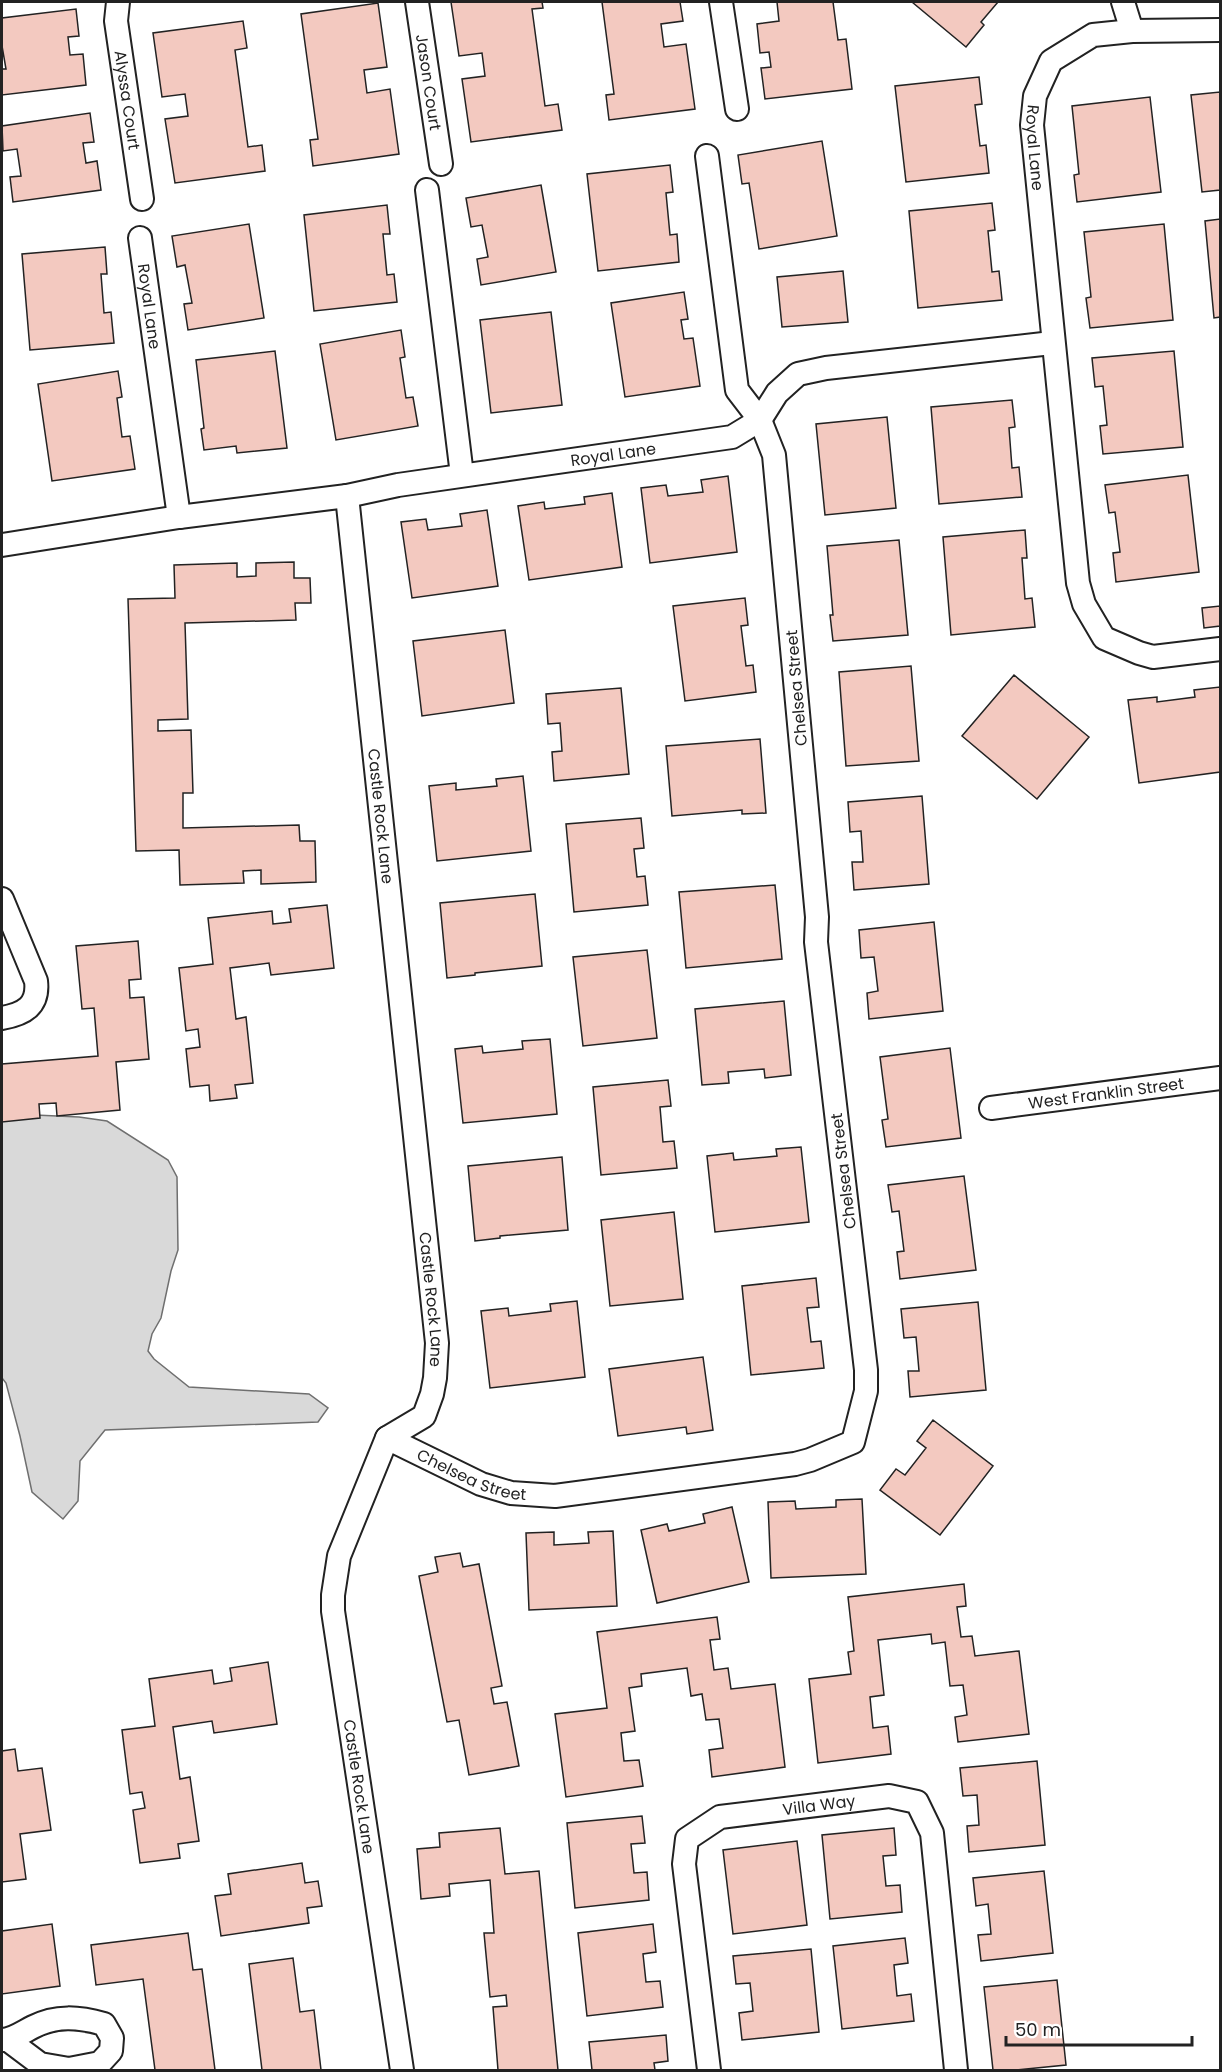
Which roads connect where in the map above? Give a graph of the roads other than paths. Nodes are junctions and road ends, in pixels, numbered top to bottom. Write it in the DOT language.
graph roads {
  1 [pos="117,2"];
  2 [pos="417,2"];
  3 [pos="722,2"];
  4 [pos="1123,2"];
  5 [pos="1221,30"];
  6 [pos="1132,31"];
  7 [pos="737,109"];
  8 [pos="707,156"];
  9 [pos="441,164"];
  10 [pos="428,190"];
  11 [pos="142,199"];
  12 [pos="140,238"];
  13 [pos="1052,343"];
  14 [pos="760,420"];
  15 [pos="462,475"];
  16 [pos="347,496"];
  17 [pos="179,517"];
  18 [pos="2,544"];
  19 [pos="1221,649"];
  20 [pos="2,899"];
  21 [pos="2,1018"];
  22 [pos="1221,1078"];
  23 [pos="991,1108"];
  24 [pos="387,1438"];
  25 [pos="402,2070"];
  26 [pos="709,2070"];
  27 [pos="956,2070"];
  1 -- 11 [label="street, Alyssa Court"];
  2 -- 9 [label="street, Jason Court"];
  3 -- 7 [label="street"];
  4 -- 6 [label="street"];
  5 -- 6 [label="street, Royal Lane"];
  6 -- 13 [label="street, Royal Lane"];
  8 -- 14 [label="street"];
  10 -- 15 [label="street"];
  12 -- 17 [label="street, Royal Lane"];
  13 -- 14 [label="street, Royal Lane"];
  13 -- 19 [label="street, Royal Lane"];
  14 -- 15 [label="street, Royal Lane"];
  14 -- 24 [label="street, Chelsea Street"];
  15 -- 16 [label="street, Royal Lane"];
  16 -- 17 [label="street, Royal Lane"];
  16 -- 24 [label="street, Castle Rock Lane"];
  17 -- 18 [label="street, Royal Lane"];
  20 -- 21 [label="street"];
  22 -- 23 [label="street, West Franklin Street"];
  24 -- 25 [label="street, Castle Rock Lane"];
  26 -- 27 [label="street, Villa Way"];
}
